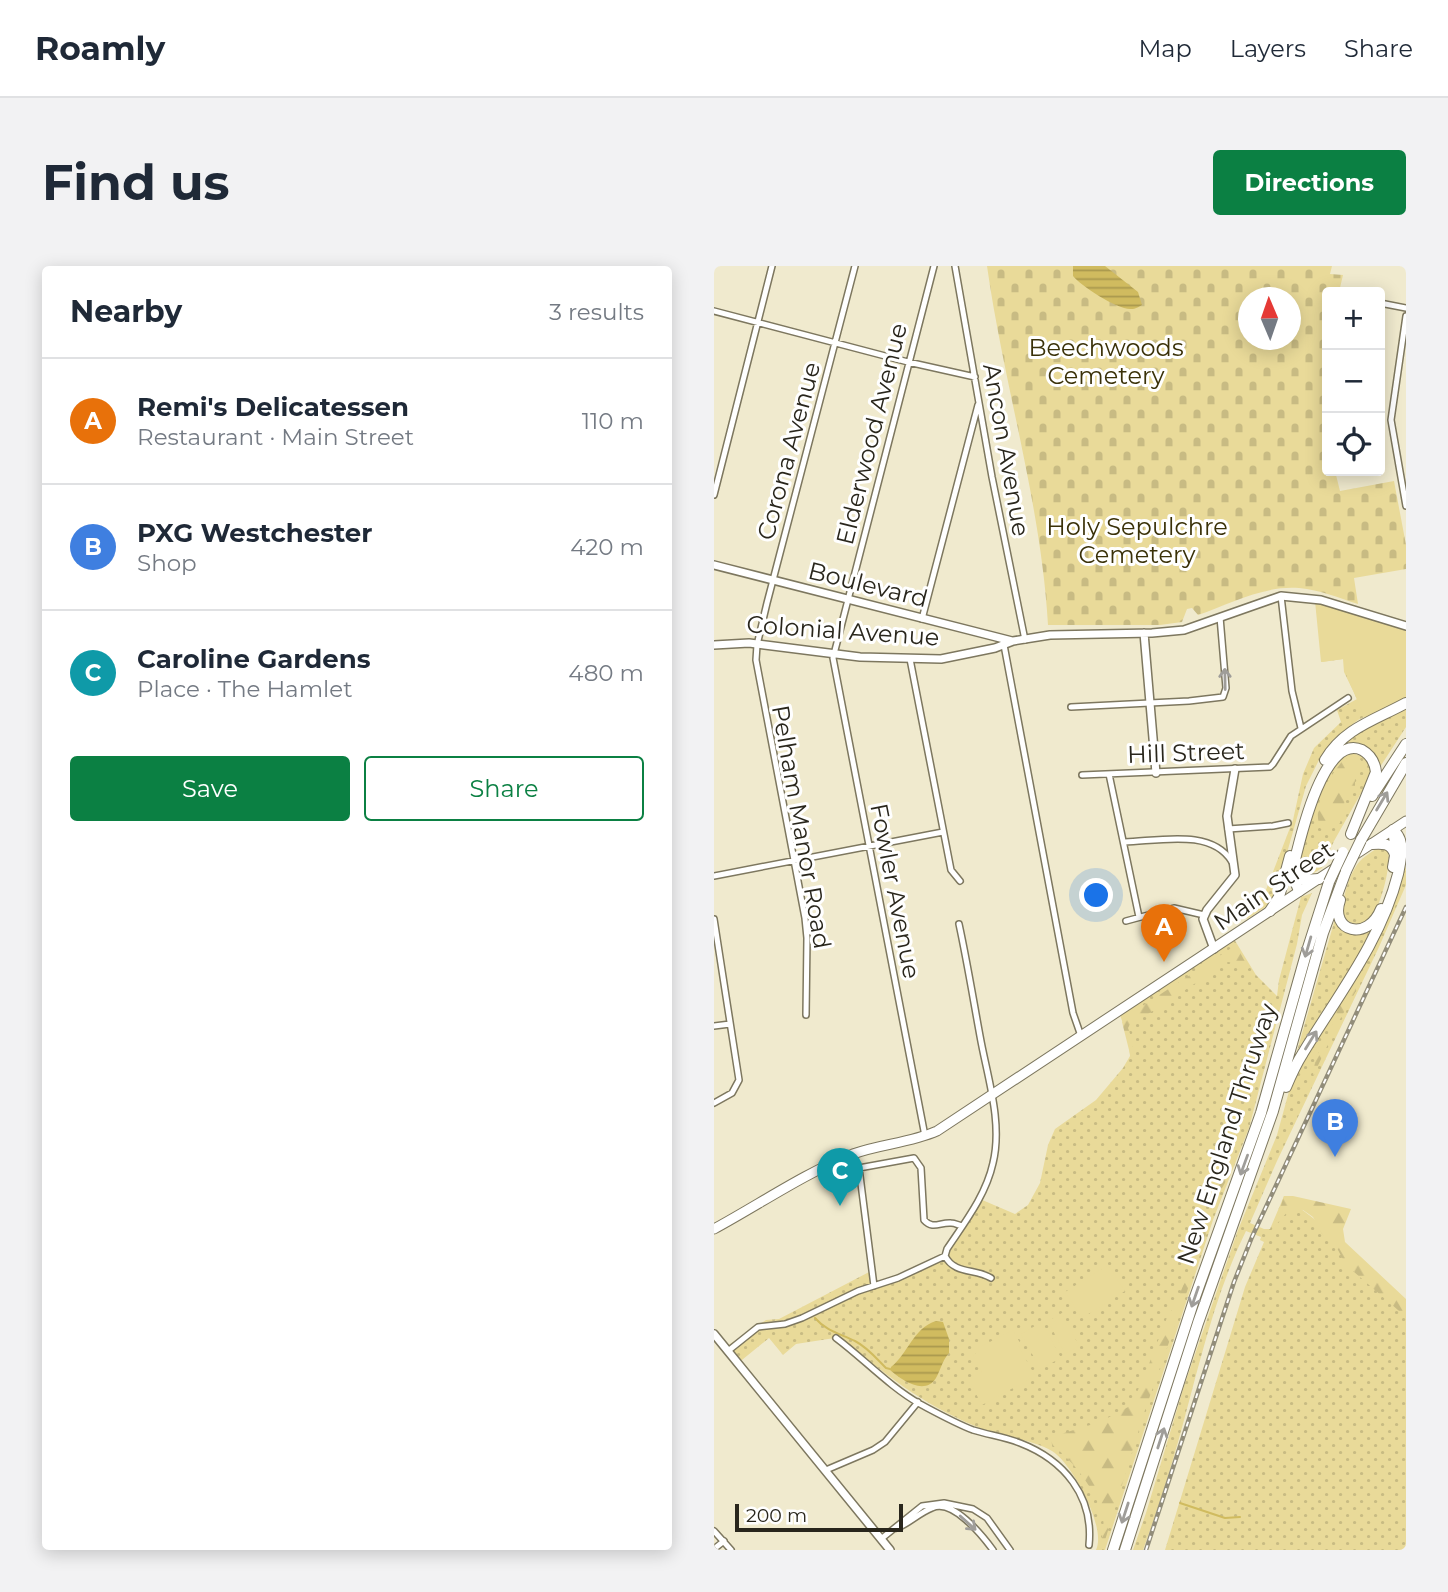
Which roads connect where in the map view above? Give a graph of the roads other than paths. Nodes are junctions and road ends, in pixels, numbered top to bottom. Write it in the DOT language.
graph roads {
  1 [pos="772,266"];
  2 [pos="855,266"];
  3 [pos="934,266"];
  4 [pos="955,266"];
  5 [pos="1385,304"];
  6 [pos="1406,308"];
  7 [pos="714,311"];
  8 [pos="1406,316"];
  9 [pos="759,323"];
  10 [pos="835,343"];
  11 [pos="908,362"];
  12 [pos="975,377"];
  13 [pos="978,402"];
  14 [pos="714,495"];
  15 [pos="1406,506"];
  16 [pos="714,565"];
  17 [pos="774,580"];
  18 [pos="1281,596"];
  19 [pos="848,600"];
  20 [pos="1220,617"];
  21 [pos="922,618"];
  22 [pos="1406,626"];
  23 [pos="1144,632"];
  24 [pos="1025,640"];
  25 [pos="1013,641"];
  26 [pos="714,645"];
  27 [pos="757,645"];
  28 [pos="1004,645"];
  29 [pos="835,652"];
  30 [pos="910,659"];
  31 [pos="1348,698"];
  32 [pos="1406,703"];
  33 [pos="1149,704"];
  34 [pos="1071,707"];
  35 [pos="1301,728"];
  36 [pos="1406,744"];
  37 [pos="1406,763"];
  38 [pos="1235,769"];
  39 [pos="1156,772"];
  40 [pos="1109,774"];
  41 [pos="1082,775"];
  42 [pos="1406,821"];
  43 [pos="1288,823"];
  44 [pos="1228,829"];
  45 [pos="1392,830"];
  46 [pos="943,832"];
  47 [pos="1356,837"];
  48 [pos="1230,839"];
  49 [pos="1125,842"];
  50 [pos="1372,844"];
  51 [pos="1215,845"];
  52 [pos="869,847"];
  53 [pos="1406,848"];
  54 [pos="1395,859"];
  55 [pos="792,861"];
  56 [pos="1291,865"];
  57 [pos="1235,867"];
  58 [pos="1345,873"];
  59 [pos="714,876"];
  60 [pos="960,881"];
  61 [pos="1324,881"];
  62 [pos="1395,885"];
  63 [pos="1297,893"];
  64 [pos="1270,911"];
  65 [pos="1204,915"];
  66 [pos="1139,917"];
  67 [pos="714,919"];
  68 [pos="1126,921"];
  69 [pos="959,924"];
  70 [pos="1214,949"];
  71 [pos="717,954"];
  72 [pos="806,1015"];
  73 [pos="730,1024"];
  74 [pos="714,1026"];
  75 [pos="1082,1036"];
  76 [pos="992,1096"];
  77 [pos="714,1103"];
  78 [pos="925,1136"];
  79 [pos="1254,1169"];
  80 [pos="1236,1203"];
  81 [pos="962,1226"];
  82 [pos="714,1229"];
  83 [pos="1224,1235"];
  84 [pos="945,1256"];
  85 [pos="991,1278"];
  86 [pos="874,1286"];
  87 [pos="714,1334"];
  88 [pos="836,1338"];
  89 [pos="728,1351"];
  90 [pos="918,1402"];
  91 [pos="826,1470"];
  92 [pos="894,1529"];
  93 [pos="714,1531"];
  94 [pos="881,1539"];
  95 [pos="724,1541"];
  96 [pos="1089,1545"];
  97 [pos="714,1549"];
  98 [pos="731,1550"];
  99 [pos="890,1550"];
  100 [pos="993,1550"];
  101 [pos="1010,1550"];
  102 [pos="1114,1550"];
  103 [pos="1125,1550"];
  1 -- 9 [label="street"];
  2 -- 10 [label="street, Corona Avenue"];
  3 -- 11 [label="street, Elderwood Avenue"];
  4 -- 12 [label="street, Ancon Avenue"];
  5 -- 6 [label="street"];
  7 -- 9 [label="street"];
  8 -- 15 [label="street"];
  9 -- 10 [label="street"];
  9 -- 14 [label="street"];
  10 -- 11 [label="street"];
  10 -- 17 [label="street, Corona Avenue"];
  11 -- 12 [label="street"];
  11 -- 19 [label="street, Elderwood Avenue"];
  12 -- 13 [label="street, Ancon Avenue"];
  13 -- 21 [label="street"];
  13 -- 24 [label="street, Ancon Avenue"];
  16 -- 17 [label="street, Boulevard"];
  17 -- 19 [label="street, Boulevard"];
  17 -- 27 [label="street, Corona Avenue"];
  18 -- 20 [label="street, Colonial Avenue"];
  18 -- 22 [label="street"];
  18 -- 35 [label="street"];
  19 -- 21 [label="street, Boulevard"];
  19 -- 29 [label="street, Elderwood Avenue"];
  20 -- 23 [label="street, Colonial Avenue"];
  33 -- 20 [label="street, one-way"];
  21 -- 25 [label="street, Boulevard"];
  23 -- 24 [label="street, Colonial Avenue"];
  23 -- 33 [label="street"];
  24 -- 25 [label="street, Colonial Avenue"];
  25 -- 28 [label="street, Colonial Avenue"];
  26 -- 27 [label="street, Colonial Avenue"];
  27 -- 29 [label="street, Colonial Avenue"];
  27 -- 55 [label="street, Pelham Manor Road"];
  28 -- 30 [label="street, Colonial Avenue"];
  28 -- 75 [label="street"];
  29 -- 30 [label="street, Colonial Avenue"];
  29 -- 52 [label="street, Fowler Avenue"];
  30 -- 46 [label="street"];
  31 -- 35 [label="street, Hill Street"];
  32 -- 56 [label="highway"];
  33 -- 34 [label="street"];
  33 -- 39 [label="street"];
  35 -- 38 [label="street, Hill Street"];
  36 -- 47 [label="highway, New England Thruway"];
  47 -- 37 [label="highway, New England Thruway, one-way"];
  38 -- 39 [label="street, Hill Street"];
  38 -- 44 [label="street"];
  39 -- 40 [label="street, Hill Street"];
  40 -- 41 [label="street, Hill Street"];
  40 -- 49 [label="street"];
  42 -- 45 [label="main road, Main Street"];
  43 -- 44 [label="street"];
  44 -- 48 [label="street"];
  45 -- 50 [label="main road, Main Street"];
  45 -- 54 [label="highway"];
  45 -- 62 [label="highway"];
  46 -- 52 [label="street"];
  46 -- 60 [label="street"];
  47 -- 56 [label="highway"];
  47 -- 58 [label="highway, New England Thruway, bridge"];
  47 -- 61 [label="highway, New England Thruway, bridge"];
  48 -- 51 [label="street"];
  48 -- 57 [label="street"];
  49 -- 51 [label="street"];
  49 -- 66 [label="street"];
  50 -- 54 [label="highway"];
  50 -- 61 [label="main road, Main Street"];
  51 -- 57 [label="street"];
  52 -- 55 [label="street"];
  52 -- 78 [label="street, Fowler Avenue"];
  53 -- 62 [label="highway"];
  54 -- 58 [label="highway"];
  55 -- 59 [label="street"];
  55 -- 72 [label="street, Pelham Manor Road"];
  56 -- 61 [label="highway"];
  56 -- 63 [label="highway"];
  56 -- 64 [label="highway"];
  57 -- 65 [label="street"];
  58 -- 79 [label="highway, New England Thruway"];
  61 -- 63 [label="main road, Main Street"];
  61 -- 80 [label="highway, New England Thruway, one-way"];
  79 -- 62 [label="highway, one-way"];
  63 -- 64 [label="main road, Main Street"];
  64 -- 70 [label="main road, Main Street"];
  65 -- 66 [label="street"];
  65 -- 70 [label="street"];
  66 -- 68 [label="street"];
  67 -- 71 [label="street"];
  69 -- 76 [label="street"];
  70 -- 75 [label="main road, Main Street"];
  71 -- 73 [label="street"];
  73 -- 74 [label="street"];
  73 -- 77 [label="street"];
  75 -- 76 [label="main road, Main Street"];
  76 -- 78 [label="main road, Main Street"];
  76 -- 81 [label="street"];
  78 -- 82 [label="main road, Main Street"];
  79 -- 80 [label="highway, New England Thruway"];
  80 -- 83 [label="highway, New England Thruway"];
  81 -- 84 [label="street"];
  81 -- 86 [label="street"];
  83 -- 102 [label="highway, New England Thruway, one-way"];
  103 -- 83 [label="highway, New England Thruway, one-way"];
  84 -- 85 [label="street"];
  84 -- 86 [label="street"];
  86 -- 89 [label="street"];
  87 -- 89 [label="street"];
  88 -- 90 [label="street"];
  89 -- 91 [label="street"];
  90 -- 91 [label="street"];
  90 -- 96 [label="street"];
  91 -- 94 [label="street"];
  92 -- 94 [label="street"];
  92 -- 100 [label="street, one-way"];
  92 -- 101 [label="street"];
  93 -- 95 [label="street"];
  94 -- 99 [label="street"];
  95 -- 97 [label="street"];
  95 -- 98 [label="street"];
}
